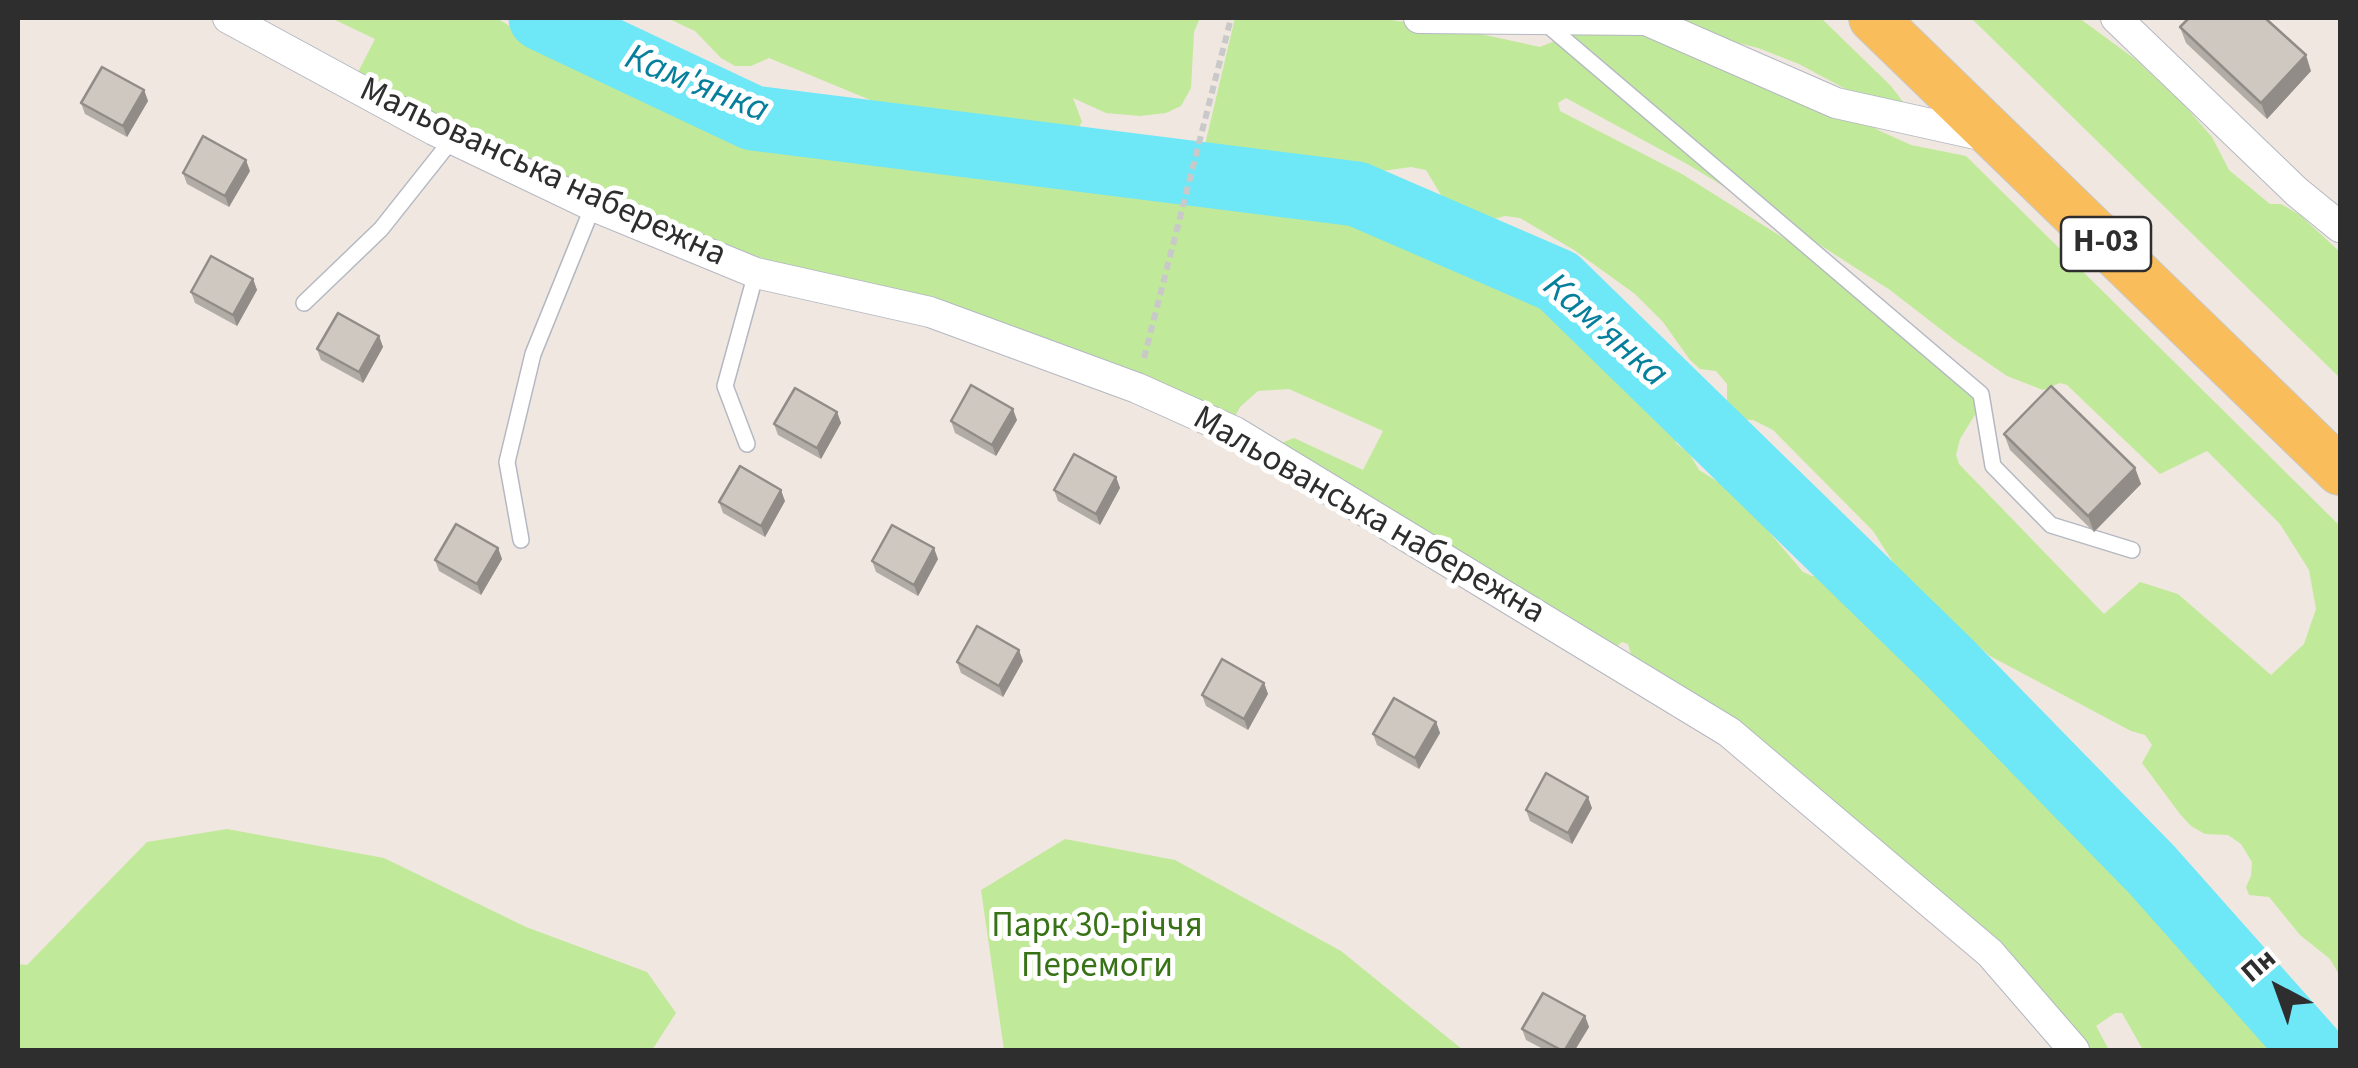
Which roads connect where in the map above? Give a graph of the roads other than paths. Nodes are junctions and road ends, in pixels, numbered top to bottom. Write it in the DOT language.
graph roads {
  1 [pos="228,18"];
  2 [pos="1419,18"];
  3 [pos="1873,18"];
  4 [pos="1910,18"];
  5 [pos="2116,18"];
  6 [pos="1542,20"];
  7 [pos="454,137"];
  8 [pos="1997,139"];
  9 [pos="593,206"];
  10 [pos="2340,227"];
  11 [pos="756,273"];
  12 [pos="304,303"];
  13 [pos="2340,432"];
  14 [pos="747,444"];
  15 [pos="2340,471"];
  16 [pos="520,540"];
  17 [pos="2132,550"];
  18 [pos="2074,1050"];
  1 -- 7 [label="street, Мальованська набережна"];
  2 -- 6 [label="street"];
  3 -- 8 [label="main road, Н-03"];
  4 -- 13 [label="main road, Н-03"];
  5 -- 10 [label="street"];
  6 -- 8 [label="street"];
  6 -- 17 [label="lane"];
  7 -- 9 [label="street, Мальованська набережна"];
  7 -- 12 [label="lane"];
  8 -- 15 [label="main road, Н-03"];
  9 -- 11 [label="street, Мальованська набережна"];
  9 -- 16 [label="lane"];
  11 -- 14 [label="lane"];
  11 -- 18 [label="street, Мальованська набережна"];
}
